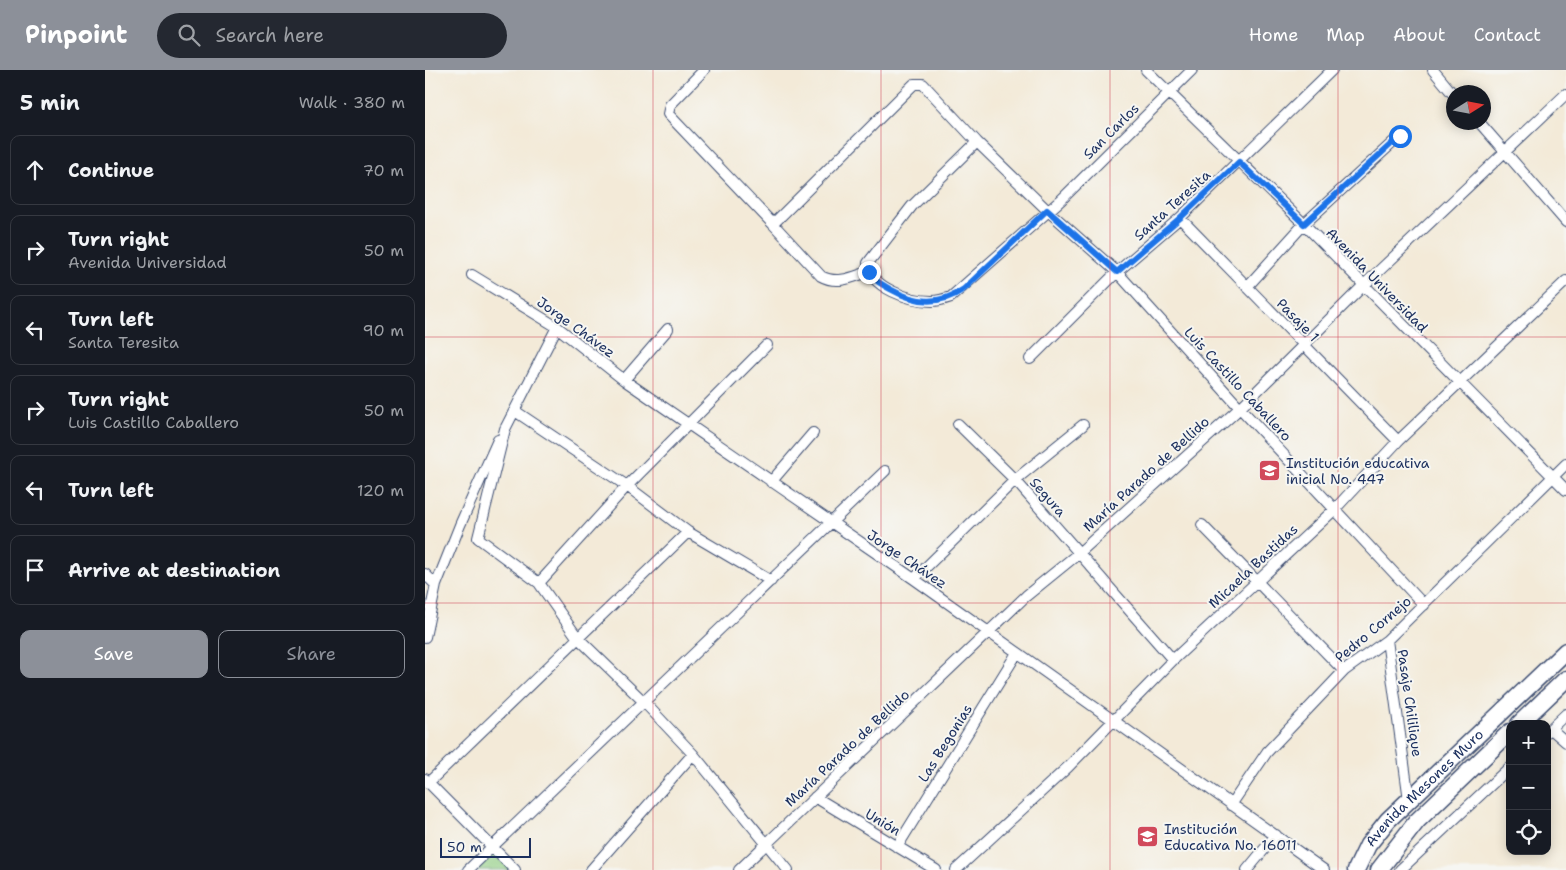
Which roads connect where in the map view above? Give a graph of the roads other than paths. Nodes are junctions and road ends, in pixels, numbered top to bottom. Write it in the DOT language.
graph roads {
  1 [pos="704,70"];
  2 [pos="1145,70"];
  3 [pos="1192,70"];
  4 [pos="1332,70"];
  5 [pos="1433,70"];
  6 [pos="1446,86"];
  7 [pos="1170,93"];
  8 [pos="1566,94"];
  9 [pos="1486,130"];
  10 [pos="1400,136"];
  11 [pos="977,142"];
  12 [pos="1505,152"];
  13 [pos="1239,162"];
  14 [pos="1047,210"];
  15 [pos="1180,218"];
  16 [pos="1566,222"];
  17 [pos="773,224"];
  18 [pos="1304,224"];
  19 [pos="869,272"];
  20 [pos="1117,272"];
  21 [pos="472,275"];
  22 [pos="1566,281"];
  23 [pos="1363,286"];
  24 [pos="1247,287"];
  25 [pos="557,327"];
  26 [pos="668,328"];
  27 [pos="1303,344"];
  28 [pos="767,345"];
  29 [pos="1031,360"];
  30 [pos="624,380"];
  31 [pos="1459,383"];
  32 [pos="1240,408"];
  33 [pos="515,411"];
  34 [pos="688,423"];
  35 [pos="958,424"];
  36 [pos="1083,425"];
  37 [pos="505,429"];
  38 [pos="813,433"];
  39 [pos="1398,441"];
  40 [pos="1566,464"];
  41 [pos="885,471"];
  42 [pos="1553,477"];
  43 [pos="1015,480"];
  44 [pos="771,482"];
  45 [pos="627,486"];
  46 [pos="1566,490"];
  47 [pos="1335,509"];
  48 [pos="830,524"];
  49 [pos="1202,526"];
  50 [pos="688,532"];
  51 [pos="1079,553"];
  52 [pos="425,574"];
  53 [pos="914,579"];
  54 [pos="1257,580"];
  55 [pos="771,581"];
  56 [pos="539,583"];
  57 [pos="436,585"];
  58 [pos="1424,605"];
  59 [pos="989,633"];
  60 [pos="425,637"];
  61 [pos="577,637"];
  62 [pos="1387,640"];
  63 [pos="1566,651"];
  64 [pos="1017,653"];
  65 [pos="1173,660"];
  66 [pos="1344,671"];
  67 [pos="1566,679"];
  68 [pos="643,701"];
  69 [pos="1566,714"];
  70 [pos="1113,720"];
  71 [pos="1523,720"];
  72 [pos="1551,729"];
  73 [pos="1551,732"];
  74 [pos="1506,736"];
  75 [pos="1566,742"];
  76 [pos="693,754"];
  77 [pos="1506,771"];
  78 [pos="427,781"];
  79 [pos="815,797"];
  80 [pos="1409,800"];
  81 [pos="1231,805"];
  82 [pos="1275,835"];
  83 [pos="766,844"];
  84 [pos="897,847"];
  85 [pos="493,848"];
  86 [pos="469,870"];
  87 [pos="515,870"];
  88 [pos="591,870"];
  89 [pos="739,870"];
  90 [pos="788,870"];
  91 [pos="936,870"];
  92 [pos="956,870"];
  93 [pos="1247,870"];
  94 [pos="1324,870"];
  95 [pos="1356,870"];
  96 [pos="1379,870"];
  97 [pos="1400,870"];
  1 -- 17 [label="street"];
  2 -- 7 [label="street, Avenida Universidad"];
  3 -- 7 [label="street, San Carlos"];
  4 -- 13 [label="street, Santa Teresita"];
  5 -- 6 [label="street"];
  7 -- 13 [label="street, Avenida Universidad"];
  7 -- 14 [label="street, San Carlos"];
  8 -- 12 [label="street, María Parado de Bellido"];
  9 -- 12 [label="street"];
  10 -- 18 [label="street"];
  11 -- 14 [label="street, Luis Castillo Caballero"];
  11 -- 17 [label="street, Luis Castillo Caballero"];
  11 -- 19 [label="street"];
  12 -- 16 [label="street"];
  12 -- 23 [label="street, María Parado de Bellido"];
  13 -- 15 [label="street, Santa Teresita"];
  13 -- 18 [label="street, Avenida Universidad"];
  14 -- 19 [label="street, San Carlos"];
  14 -- 20 [label="street, Luis Castillo Caballero"];
  15 -- 20 [label="street, Santa Teresita"];
  15 -- 24 [label="street, Pasaje 1"];
  17 -- 19 [label="street"];
  18 -- 23 [label="street, Avenida Universidad"];
  18 -- 24 [label="street"];
  20 -- 29 [label="street, Santa Teresita"];
  20 -- 32 [label="street, Luis Castillo Caballero"];
  21 -- 25 [label="street, Jorge Chávez"];
  22 -- 31 [label="street, Micaela Bastidas"];
  23 -- 27 [label="street, María Parado de Bellido"];
  23 -- 31 [label="street, Avenida Universidad"];
  24 -- 27 [label="street, Pasaje 1"];
  25 -- 30 [label="street, Jorge Chávez"];
  25 -- 33 [label="street"];
  26 -- 30 [label="street"];
  27 -- 32 [label="street, María Parado de Bellido"];
  27 -- 39 [label="street, Pasaje 1"];
  28 -- 34 [label="street"];
  30 -- 34 [label="street, Jorge Chávez"];
  31 -- 39 [label="street, Micaela Bastidas"];
  31 -- 42 [label="street, Avenida Universidad"];
  32 -- 47 [label="street, Luis Castillo Caballero"];
  32 -- 51 [label="street, María Parado de Bellido"];
  33 -- 37 [label="street"];
  33 -- 45 [label="street"];
  34 -- 44 [label="street, Jorge Chávez"];
  34 -- 45 [label="street"];
  35 -- 43 [label="street, Segura"];
  36 -- 43 [label="street"];
  37 -- 56 [label="street"];
  37 -- 57 [label="street"];
  38 -- 44 [label="street"];
  39 -- 47 [label="street, Micaela Bastidas"];
  40 -- 42 [label="street, Pedro Cornejo"];
  41 -- 48 [label="street"];
  42 -- 46 [label="street, Avenida Universidad"];
  42 -- 58 [label="street, Pedro Cornejo"];
  43 -- 51 [label="street, Segura"];
  43 -- 53 [label="street"];
  44 -- 48 [label="street, Jorge Chávez"];
  45 -- 50 [label="street"];
  45 -- 56 [label="street"];
  47 -- 54 [label="street, Micaela Bastidas"];
  47 -- 58 [label="street, Luis Castillo Caballero"];
  48 -- 53 [label="street, Jorge Chávez"];
  48 -- 55 [label="street"];
  49 -- 54 [label="street"];
  50 -- 55 [label="street"];
  50 -- 61 [label="street"];
  51 -- 59 [label="street, María Parado de Bellido"];
  51 -- 65 [label="street, Segura"];
  52 -- 57 [label="street"];
  53 -- 59 [label="street, Jorge Chávez"];
  54 -- 65 [label="street, Micaela Bastidas"];
  54 -- 66 [label="street"];
  55 -- 68 [label="street"];
  56 -- 61 [label="street"];
  57 -- 60 [label="street"];
  58 -- 62 [label="street, Pedro Cornejo"];
  59 -- 64 [label="street, Jorge Chávez"];
  59 -- 79 [label="street, María Parado de Bellido"];
  61 -- 68 [label="street"];
  61 -- 78 [label="street"];
  62 -- 66 [label="street, Pedro Cornejo"];
  62 -- 80 [label="street, Pasaje Chililique"];
  63 -- 80 [label="highway, Avenida Mesones Muro"];
  64 -- 70 [label="street, Jorge Chávez"];
  64 -- 84 [label="street, Las Begonias"];
  65 -- 70 [label="street, Micaela Bastidas"];
  66 -- 81 [label="street, Pedro Cornejo"];
  67 -- 71 [label="highway"];
  68 -- 76 [label="street"];
  68 -- 85 [label="street"];
  69 -- 72 [label="street"];
  70 -- 81 [label="street, Jorge Chávez"];
  70 -- 92 [label="street, Micaela Bastidas"];
  73 -- 75 [label="street"];
  74 -- 96 [label="highway"];
  76 -- 83 [label="street"];
  76 -- 88 [label="street"];
  77 -- 97 [label="street"];
  78 -- 85 [label="street"];
  79 -- 83 [label="street, María Parado de Bellido"];
  79 -- 84 [label="street, Unión"];
  80 -- 95 [label="highway, Avenida Mesones Muro"];
  81 -- 82 [label="street, Jorge Chávez"];
  82 -- 93 [label="street"];
  82 -- 94 [label="street, Jorge Chávez"];
  83 -- 89 [label="street, María Parado de Bellido"];
  83 -- 90 [label="street"];
  84 -- 91 [label="street, Unión"];
  85 -- 86 [label="street"];
  85 -- 87 [label="street"];
}
